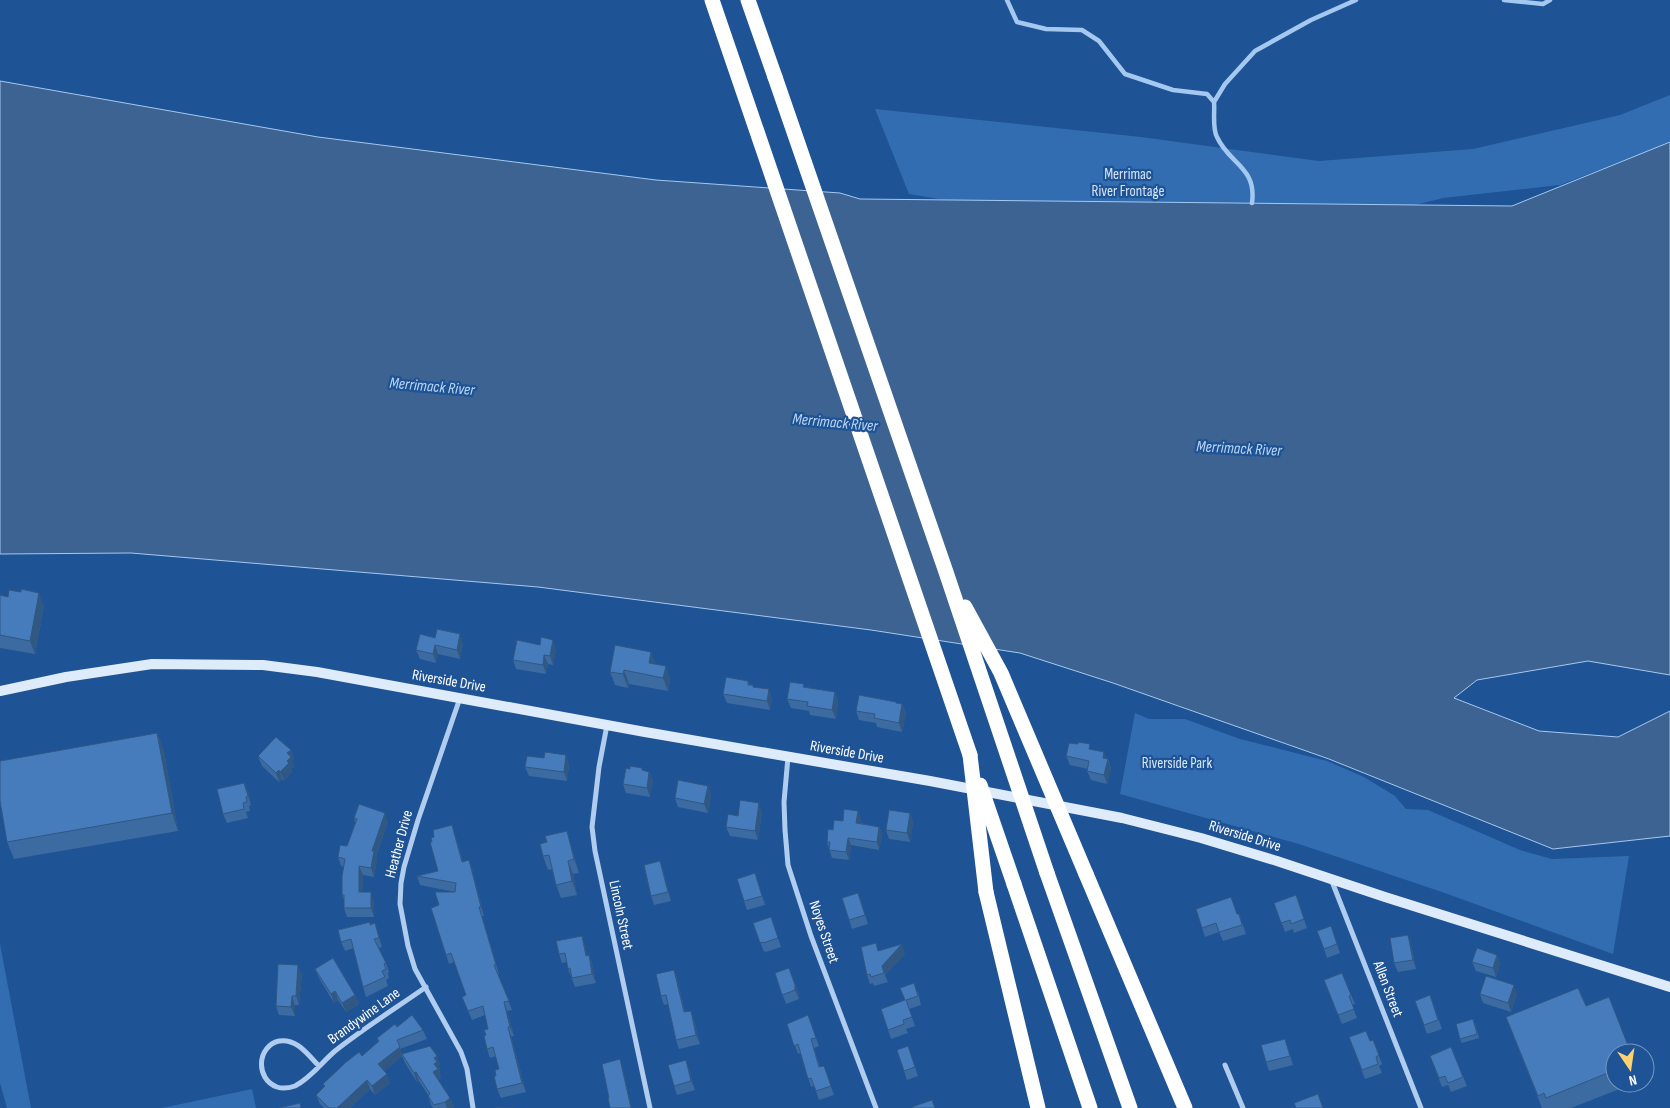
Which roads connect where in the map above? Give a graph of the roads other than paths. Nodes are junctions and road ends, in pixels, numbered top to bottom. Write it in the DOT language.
graph roads {
  1 [pos="712,0"];
  2 [pos="748,0"];
  3 [pos="946,572"];
  4 [pos="0,691"];
  5 [pos="460,698"];
  6 [pos="607,725"];
  7 [pos="970,755"];
  8 [pos="788,757"];
  9 [pos="1331,879"];
  10 [pos="426,987"];
  11 [pos="1670,987"];
  12 [pos="1225,1065"];
  13 [pos="319,1066"];
  14 [pos="473,1108"];
  15 [pos="650,1108"];
  16 [pos="876,1108"];
  17 [pos="1038,1108"];
  18 [pos="1090,1108"];
  19 [pos="1130,1108"];
  20 [pos="1185,1108"];
  21 [pos="1243,1108"];
  22 [pos="1421,1108"];
  1 -- 7 [label="highway"];
  2 -- 3 [label="highway, bridge"];
  3 -- 19 [label="highway, bridge"];
  3 -- 20 [label="highway, bridge"];
  4 -- 5 [label="main road, Riverside Drive"];
  5 -- 6 [label="main road, Riverside Drive"];
  5 -- 10 [label="street, Heather Drive"];
  6 -- 8 [label="main road, Riverside Drive"];
  6 -- 15 [label="street, Lincoln Street"];
  7 -- 17 [label="highway, bridge"];
  7 -- 18 [label="highway, bridge"];
  8 -- 9 [label="main road, Riverside Drive"];
  8 -- 16 [label="street, Noyes Street"];
  9 -- 11 [label="main road, Riverside Drive"];
  9 -- 22 [label="street, Allen Street"];
  10 -- 13 [label="street, Brandywine Lane"];
  10 -- 14 [label="street, Heather Drive"];
  12 -- 21 [label="street"];
  13 -- 13 [label="street, Brandywine Lane"];
}
